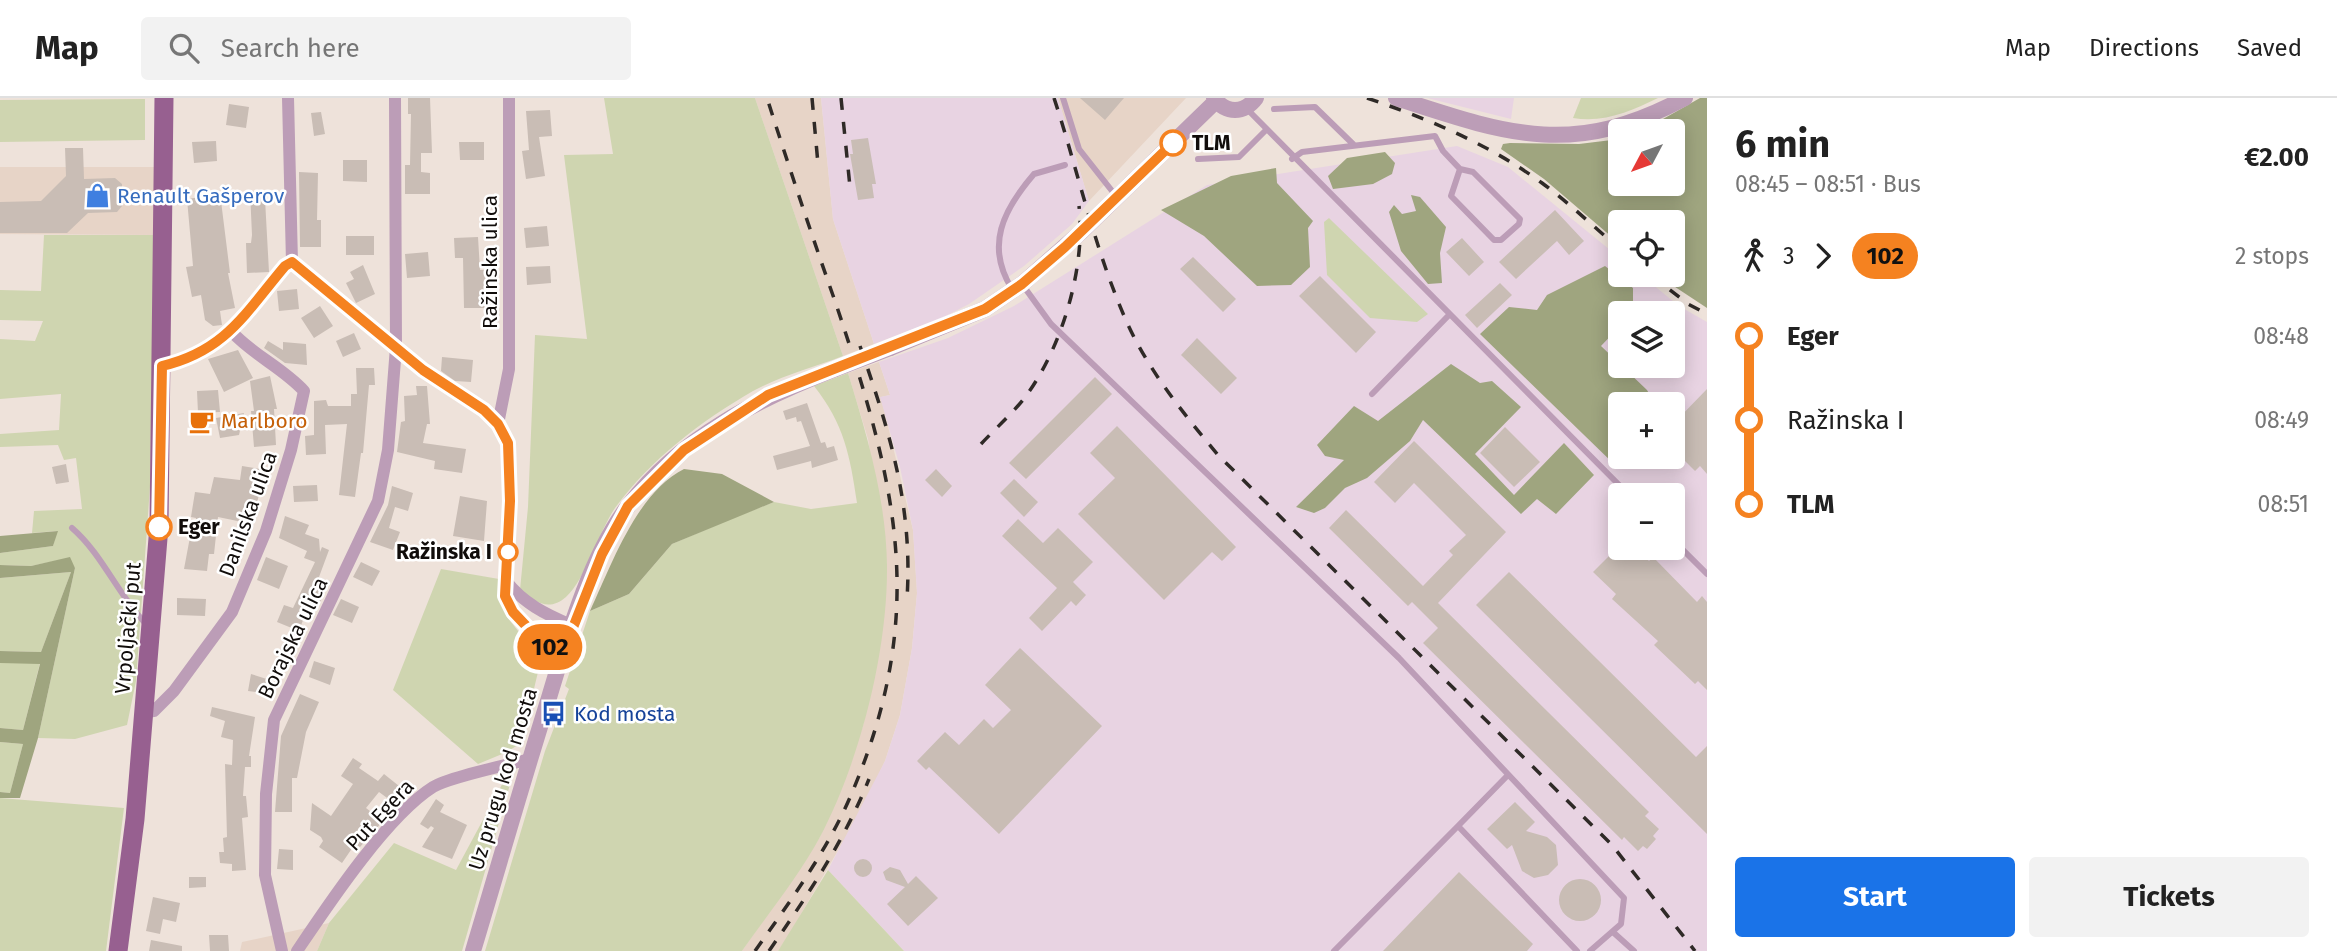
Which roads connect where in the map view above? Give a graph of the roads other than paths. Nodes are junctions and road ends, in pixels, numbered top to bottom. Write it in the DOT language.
graph roads {
  1 [pos="164,98"];
  2 [pos="288,98"];
  3 [pos="395,98"];
  4 [pos="509,98"];
  5 [pos="1063,98"];
  6 [pos="1396,98"];
  7 [pos="1685,98"];
  8 [pos="1215,100"];
  9 [pos="1251,103"];
  10 [pos="1274,109"];
  11 [pos="1265,131"];
  12 [pos="1354,145"];
  13 [pos="1198,159"];
  14 [pos="1292,159"];
  15 [pos="1065,165"];
  16 [pos="1460,169"];
  17 [pos="1117,198"];
  18 [pos="292,262"];
  19 [pos="1017,287"];
  20 [pos="1449,315"];
  21 [pos="232,332"];
  22 [pos="396,348"];
  23 [pos="162,366"];
  24 [pos="1372,394"];
  25 [pos="498,424"];
  26 [pos="1617,483"];
  27 [pos="72,528"];
  28 [pos="1685,552"];
  29 [pos="1707,574"];
  30 [pos="506,581"];
  31 [pos="571,625"];
  32 [pos="151,629"];
  33 [pos="563,653"];
  34 [pos="145,712"];
  35 [pos="530,759"];
  36 [pos="1508,775"];
  37 [pos="1458,826"];
  38 [pos="1614,933"];
  39 [pos="118,951"];
  40 [pos="282,951"];
  41 [pos="297,951"];
  42 [pos="473,951"];
  43 [pos="1334,951"];
  44 [pos="1577,951"];
  45 [pos="1590,951"];
  46 [pos="1634,951"];
  1 -- 23 [label="main road, Vrpoljački put"];
  2 -- 18 [label="street"];
  3 -- 22 [label="street, Borajska ulica"];
  4 -- 25 [label="street, Ražinska ulica"];
  5 -- 17 [label="lane"];
  6 -- 7 [label="street"];
  8 -- 9 [label="street"];
  8 -- 17 [label="street, Uz prugu kod mosta"];
  9 -- 11 [label="lane"];
  10 -- 12 [label="lane"];
  11 -- 13 [label="lane"];
  11 -- 14 [label="lane"];
  12 -- 14 [label="lane"];
  12 -- 16 [label="lane"];
  14 -- 20 [label="lane"];
  15 -- 19 [label="lane"];
  16 -- 16 [label="lane"];
  17 -- 19 [label="street, Uz prugu kod mosta"];
  18 -- 21 [label="street"];
  18 -- 22 [label="street"];
  19 -- 31 [label="street, Uz prugu kod mosta, bridge"];
  19 -- 36 [label="lane"];
  20 -- 24 [label="lane"];
  20 -- 26 [label="lane"];
  21 -- 23 [label="street"];
  21 -- 34 [label="street, Danilska ulica"];
  22 -- 25 [label="street"];
  22 -- 40 [label="street, Borajska ulica"];
  23 -- 32 [label="main road, Vrpoljački put"];
  25 -- 30 [label="street"];
  27 -- 32 [label="lane"];
  28 -- 29 [label="lane"];
  30 -- 31 [label="street"];
  30 -- 33 [label="street"];
  31 -- 33 [label="street, Uz prugu kod mosta"];
  32 -- 34 [label="main road, Vrpoljački put"];
  33 -- 35 [label="street, Uz prugu kod mosta"];
  34 -- 39 [label="main road, Vrpoljački put"];
  35 -- 41 [label="street, Put Egera"];
  35 -- 42 [label="street, Uz prugu kod mosta"];
  36 -- 37 [label="lane"];
  36 -- 38 [label="lane"];
  37 -- 43 [label="lane"];
  37 -- 44 [label="lane"];
  38 -- 45 [label="lane"];
  38 -- 46 [label="lane"];
}
